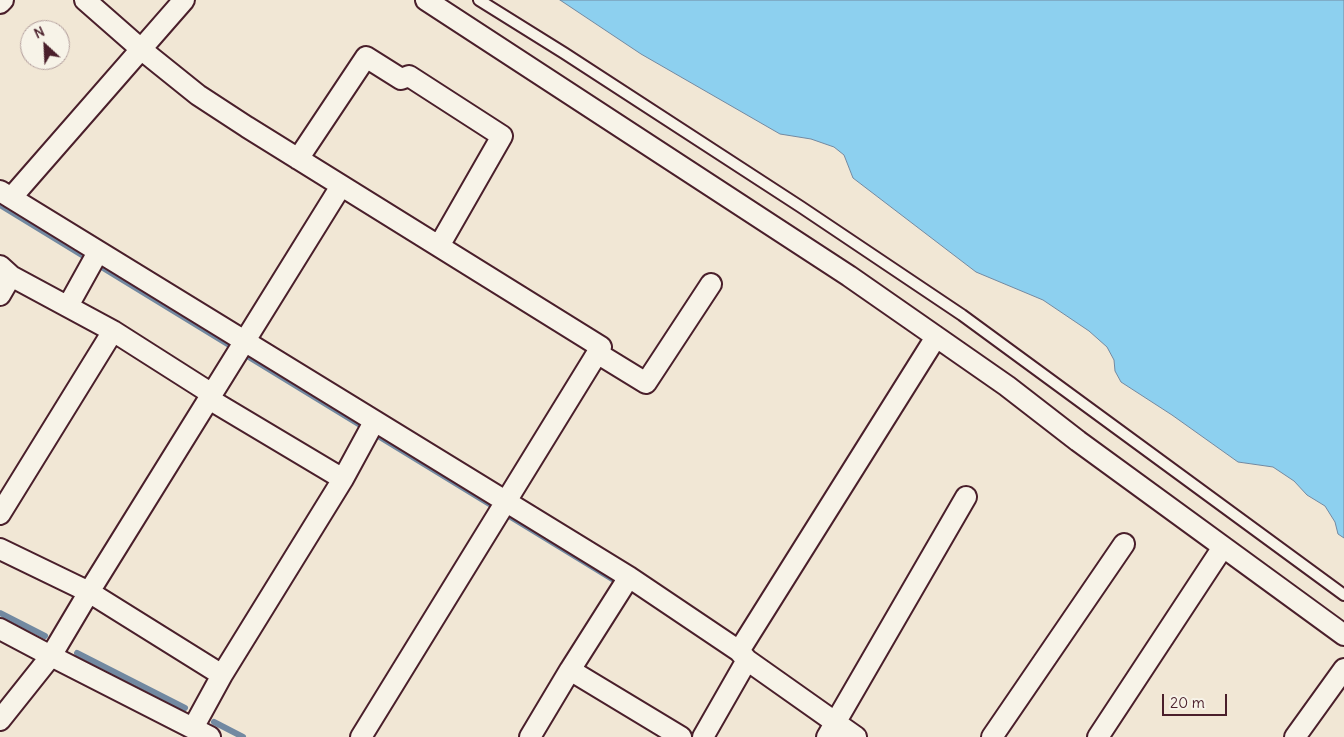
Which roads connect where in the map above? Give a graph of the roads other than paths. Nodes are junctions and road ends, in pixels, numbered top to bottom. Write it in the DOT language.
graph roads {
  1 [pos="3,0"];
  2 [pos="85,0"];
  3 [pos="184,0"];
  4 [pos="426,0"];
  5 [pos="479,0"];
  6 [pos="0,3"];
  7 [pos="142,50"];
  8 [pos="298,159"];
  9 [pos="341,186"];
  10 [pos="5,194"];
  11 [pos="439,246"];
  12 [pos="94,259"];
  13 [pos="6,271"];
  14 [pos="711,284"];
  15 [pos="0,295"];
  16 [pos="68,306"];
  17 [pos="112,332"];
  18 [pos="936,337"];
  19 [pos="241,348"];
  20 [pos="597,354"];
  21 [pos="211,396"];
  22 [pos="371,428"];
  23 [pos="343,479"];
  24 [pos="966,497"];
  25 [pos="501,508"];
  26 [pos="0,514"];
  27 [pos="1124,544"];
  28 [pos="1223,547"];
  29 [pos="0,548"];
  30 [pos="625,583"];
  31 [pos="89,592"];
  32 [pos="1344,595"];
  33 [pos="0,629"];
  34 [pos="1344,635"];
  35 [pos="744,655"];
  36 [pos="51,656"];
  37 [pos="1344,669"];
  38 [pos="570,670"];
  39 [pos="222,675"];
  40 [pos="0,720"];
  41 [pos="831,729"];
  42 [pos="202,733"];
  43 [pos="361,737"];
  44 [pos="530,737"];
  45 [pos="681,737"];
  46 [pos="703,737"];
  47 [pos="856,737"];
  48 [pos="992,737"];
  49 [pos="1098,737"];
  50 [pos="1295,737"];
  1 -- 6 [label="street"];
  2 -- 7 [label="street"];
  3 -- 7 [label="street"];
  4 -- 18 [label="street"];
  5 -- 32 [label="lane"];
  7 -- 8 [label="street"];
  7 -- 10 [label="street"];
  8 -- 9 [label="street"];
  8 -- 11 [label="street"];
  9 -- 11 [label="street"];
  9 -- 19 [label="street"];
  10 -- 12 [label="street"];
  11 -- 20 [label="street"];
  12 -- 16 [label="street"];
  12 -- 19 [label="street"];
  13 -- 15 [label="street"];
  13 -- 16 [label="street"];
  14 -- 20 [label="street"];
  16 -- 17 [label="street"];
  17 -- 21 [label="street"];
  17 -- 26 [label="street"];
  18 -- 28 [label="street"];
  18 -- 35 [label="street"];
  19 -- 21 [label="street"];
  19 -- 22 [label="street"];
  20 -- 25 [label="street"];
  21 -- 23 [label="street"];
  21 -- 31 [label="street"];
  22 -- 23 [label="street"];
  22 -- 25 [label="street"];
  23 -- 39 [label="street"];
  24 -- 41 [label="street"];
  25 -- 30 [label="street"];
  25 -- 43 [label="street"];
  27 -- 48 [label="street"];
  28 -- 34 [label="street"];
  28 -- 49 [label="street"];
  29 -- 31 [label="street"];
  30 -- 35 [label="street"];
  30 -- 38 [label="street"];
  31 -- 36 [label="street"];
  31 -- 39 [label="street"];
  33 -- 36 [label="street"];
  35 -- 41 [label="street"];
  35 -- 46 [label="street"];
  36 -- 40 [label="street"];
  36 -- 42 [label="street"];
  37 -- 50 [label="street"];
  38 -- 44 [label="street"];
  38 -- 45 [label="street"];
  39 -- 42 [label="street"];
  41 -- 47 [label="street"];
}
